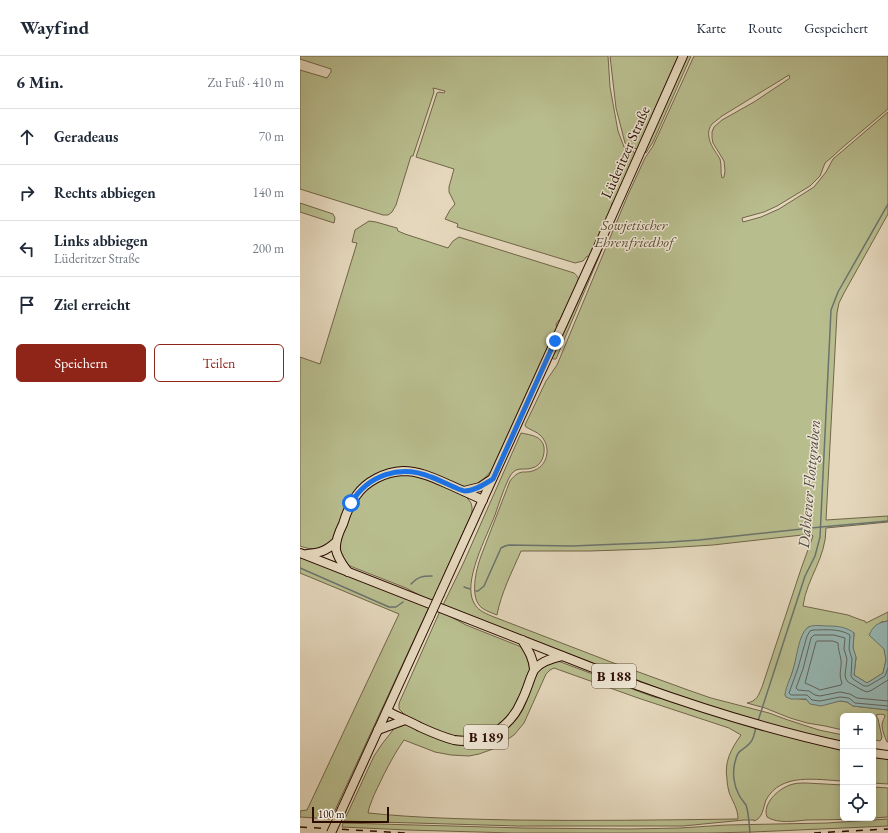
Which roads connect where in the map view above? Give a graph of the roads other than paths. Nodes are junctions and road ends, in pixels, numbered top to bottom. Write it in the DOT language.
graph roads {
  1 [pos="683,56"];
  2 [pos="493,479"];
  3 [pos="464,492"];
  4 [pos="483,500"];
  5 [pos="336,542"];
  6 [pos="302,554"];
  7 [pos="348,572"];
  8 [pos="522,640"];
  9 [pos="563,656"];
  10 [pos="534,669"];
  11 [pos="387,711"];
  12 [pos="405,720"];
  13 [pos="378,730"];
  14 [pos="840,745"];
  15 [pos="876,754"];
  16 [pos="888,756"];
  17 [pos="331,833"];
  1 -- 2 [label="main road, Lüderitzer Straße"];
  2 -- 3 [label="main road"];
  2 -- 4 [label="main road, Lüderitzer Straße"];
  3 -- 4 [label="main road"];
  3 -- 5 [label="main road"];
  4 -- 11 [label="main road, Lüderitzer Straße, bridge"];
  5 -- 6 [label="main road"];
  5 -- 7 [label="main road"];
  6 -- 7 [label="main road"];
  7 -- 8 [label="main road, B 188"];
  8 -- 9 [label="main road, B 188"];
  8 -- 10 [label="main road"];
  9 -- 10 [label="main road"];
  9 -- 14 [label="main road, B 188"];
  10 -- 12 [label="main road, B 189"];
  11 -- 12 [label="main road, B 189"];
  11 -- 13 [label="main road, Lüderitzer Straße"];
  12 -- 13 [label="main road"];
  13 -- 17 [label="main road, Lüderitzer Straße, bridge"];
  15 -- 16 [label="main road"];
}
